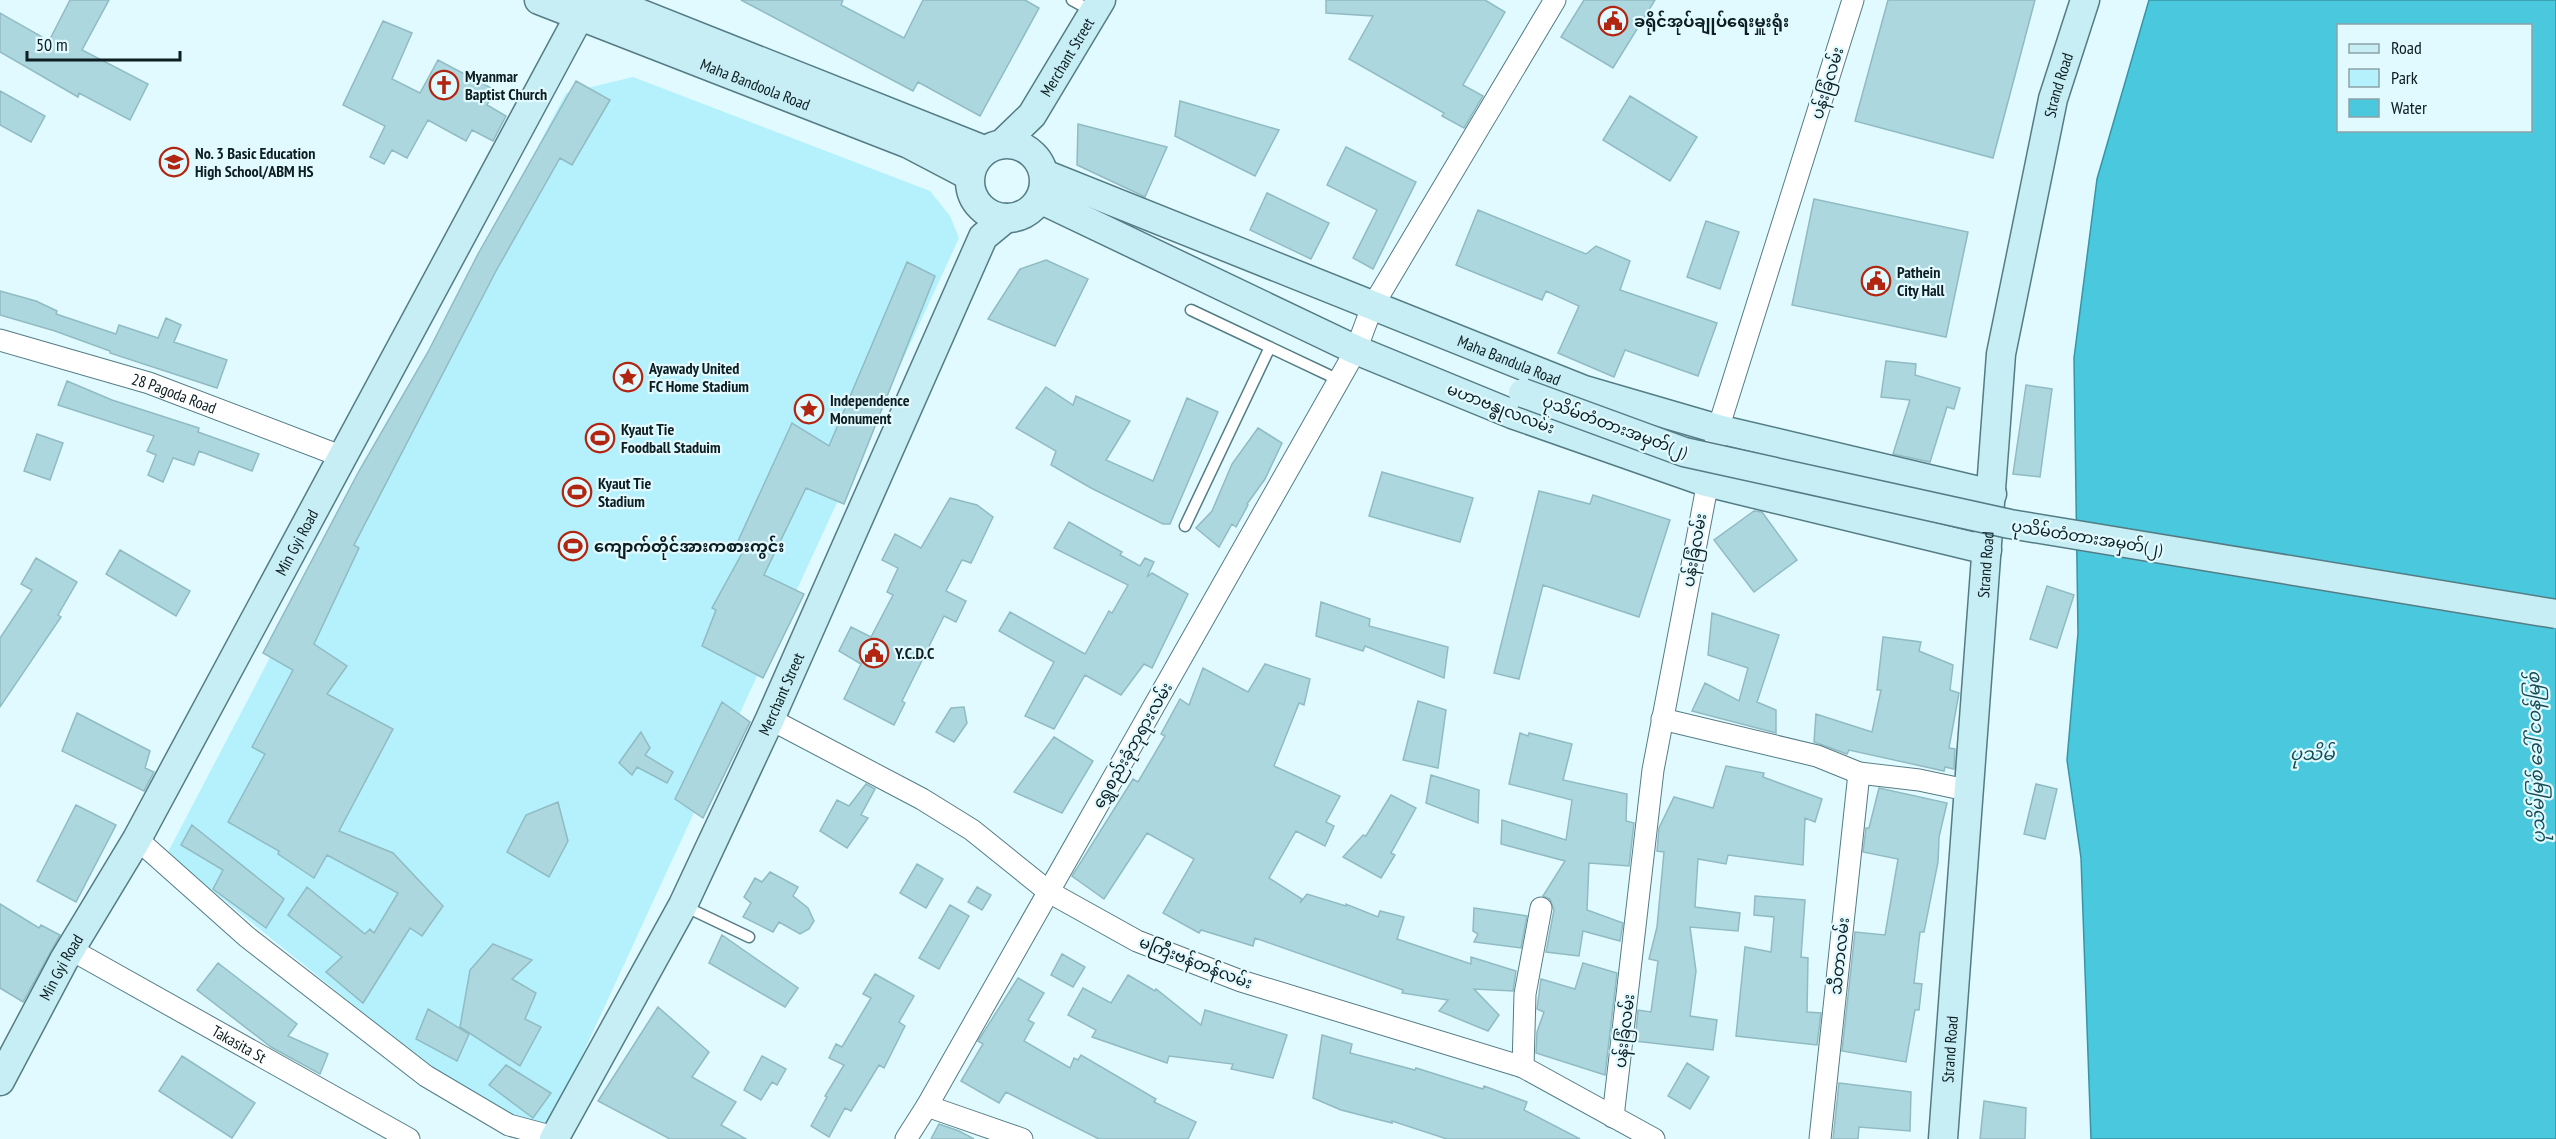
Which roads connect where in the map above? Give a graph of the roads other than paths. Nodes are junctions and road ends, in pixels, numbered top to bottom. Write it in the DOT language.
graph roads {
  1 [pos="538,0"];
  2 [pos="606,0"];
  3 [pos="1555,0"];
  4 [pos="1853,0"];
  5 [pos="2085,0"];
  6 [pos="1088,4"];
  7 [pos="584,8"];
  8 [pos="1020,163"];
  9 [pos="970,176"];
  10 [pos="979,205"];
  11 [pos="1005,218"];
  12 [pos="983,237"];
  13 [pos="1372,307"];
  14 [pos="1191,310"];
  15 [pos="0,340"];
  16 [pos="1270,347"];
  17 [pos="1356,350"];
  18 [pos="1487,352"];
  19 [pos="1339,380"];
  20 [pos="1523,393"];
  21 [pos="1466,395"];
  22 [pos="1718,429"];
  23 [pos="343,457"];
  24 [pos="1706,482"];
  25 [pos="1992,494"];
  26 [pos="1185,526"];
  27 [pos="1987,550"];
  28 [pos="2556,614"];
  29 [pos="1662,718"];
  30 [pos="770,719"];
  31 [pos="1859,773"];
  32 [pos="1971,791"];
  33 [pos="137,839"];
  34 [pos="1049,892"];
  35 [pos="683,905"];
  36 [pos="1541,908"];
  37 [pos="749,937"];
  38 [pos="70,949"];
  39 [pos="1523,1067"];
  40 [pos="0,1081"];
  41 [pos="927,1106"];
  42 [pos="1613,1117"];
  43 [pos="554,1138"];
  44 [pos="409,1139"];
  45 [pos="906,1139"];
  46 [pos="1022,1139"];
  47 [pos="1654,1139"];
  48 [pos="1820,1139"];
  49 [pos="1943,1139"];
  1 -- 7 [label="main road, Maha Bandoola Road"];
  2 -- 8 [label="main road, Maha Bandoola Road"];
  3 -- 13 [label="street, ရွှေစည်းခုံဘုရားလမ်း"];
  4 -- 22 [label="street, ပန်းခြံလမ်း"];
  5 -- 25 [label="main road, Strand Road"];
  6 -- 8 [label="main road, Merchant Street"];
  7 -- 9 [label="main road, Maha Bandoola Road"];
  7 -- 23 [label="main road, Min Gyi Road"];
  8 -- 9 [label="main road"];
  8 -- 11 [label="main road"];
  8 -- 13 [label="main road, Maha Bandula Road"];
  8 -- 17 [label="main road, မဟာဗန္ဓုလလမ်း"];
  9 -- 10 [label="main road"];
  10 -- 11 [label="main road"];
  10 -- 12 [label="main road"];
  11 -- 12 [label="main road"];
  12 -- 30 [label="main road, Merchant Street"];
  13 -- 17 [label="street, ရွှေစည်းခုံဘုရားလမ်း"];
  13 -- 18 [label="main road, Maha Bandula Road"];
  14 -- 16 [label="lane"];
  15 -- 23 [label="street, 28 Pagoda Road"];
  16 -- 19 [label="lane"];
  16 -- 26 [label="lane"];
  17 -- 19 [label="street, ရွှေစည်းခုံဘုရားလမ်း"];
  17 -- 21 [label="main road, မဟာဗန္ဓုလလမ်း"];
  18 -- 20 [label="main road"];
  18 -- 22 [label="main road, Maha Bandula Road"];
  19 -- 34 [label="street, ရွှေစည်းခုံဘုရားလမ်း"];
  20 -- 21 [label="main road"];
  20 -- 28 [label="main road, ပုသိမ်တံတားအမှတ်(၂), bridge"];
  21 -- 24 [label="main road, မဟာဗန္ဓုလလမ်း"];
  22 -- 24 [label="street, ပန်းခြံလမ်း"];
  22 -- 25 [label="main road, Maha Bandula Road"];
  23 -- 33 [label="main road, Min Gyi Road"];
  24 -- 27 [label="main road, မဟာဗန္ဓုလလမ်း"];
  24 -- 29 [label="street, ပန်းခြံလမ်း"];
  25 -- 27 [label="main road, Strand Road"];
  27 -- 32 [label="main road, Strand Road"];
  29 -- 31 [label="street"];
  29 -- 42 [label="street, ပန်းခြံလမ်း"];
  30 -- 34 [label="street, မကြီးဗန်တန်လမ်း"];
  30 -- 35 [label="main road, Merchant Street"];
  31 -- 32 [label="street"];
  31 -- 48 [label="street, သီတာလမ်း"];
  32 -- 49 [label="main road, Strand Road"];
  33 -- 38 [label="main road, Min Gyi Road"];
  33 -- 43 [label="street"];
  34 -- 39 [label="street, မကြီးဗန်တန်လမ်း"];
  34 -- 41 [label="street, ရွှေစည်းခုံဘုရားလမ်း"];
  35 -- 37 [label="lane"];
  35 -- 43 [label="main road, Merchant Street"];
  36 -- 39 [label="street"];
  38 -- 40 [label="main road, Min Gyi Road"];
  38 -- 44 [label="street, Takasita St"];
  39 -- 42 [label="street, မကြီးဗန်တန်လမ်း"];
  41 -- 45 [label="street, ရွှေစည်းခုံဘုရားလမ်း"];
  41 -- 46 [label="street"];
  42 -- 47 [label="street, မကြီးဗန်တန်လမ်း"];
}
